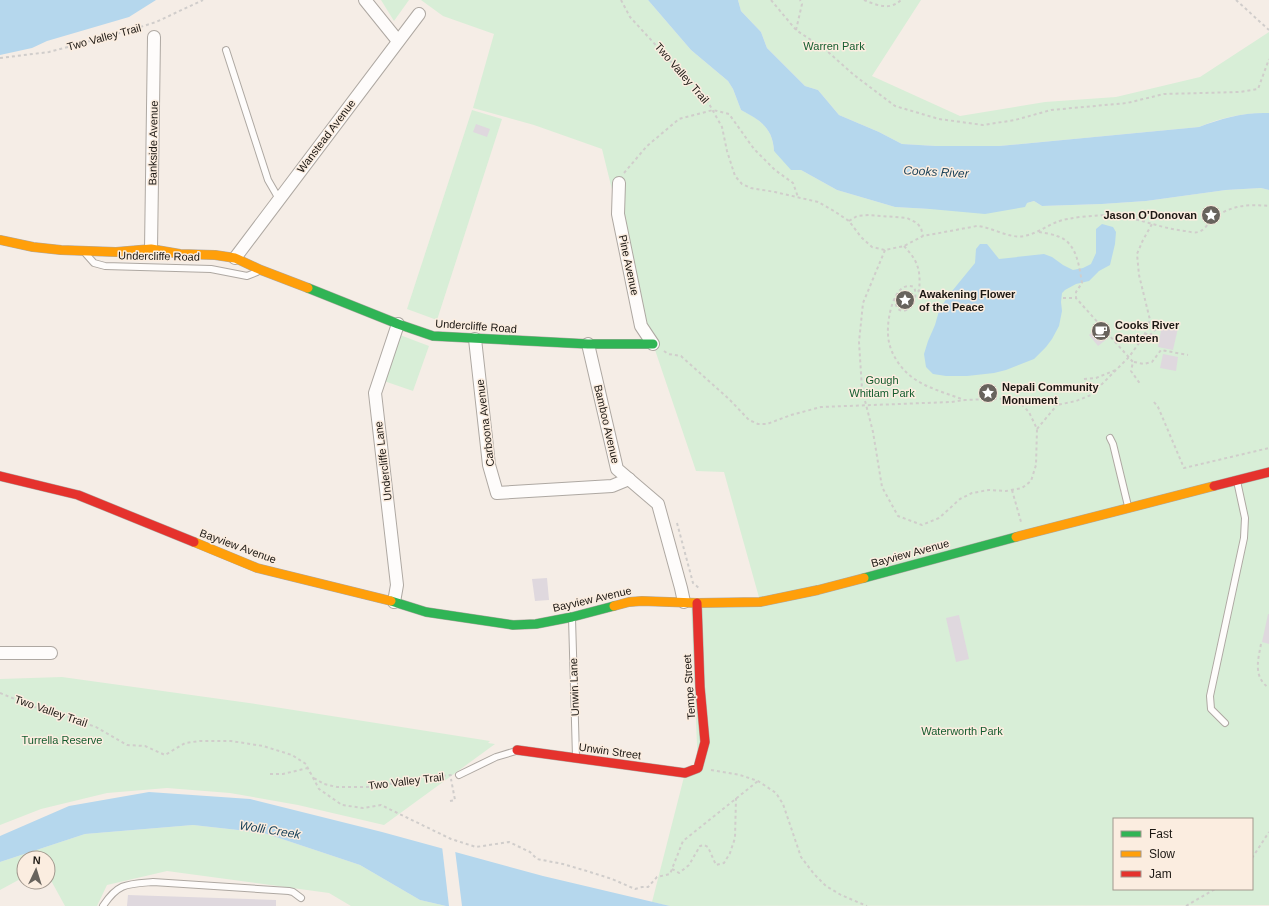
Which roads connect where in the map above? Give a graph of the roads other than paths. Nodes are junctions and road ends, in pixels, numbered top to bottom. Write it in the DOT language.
graph roads {
  1 [pos="365,0"];
  2 [pos="419,14"];
  3 [pos="154,37"];
  4 [pos="398,41"];
  5 [pos="226,50"];
  6 [pos="619,183"];
  7 [pos="279,199"];
  8 [pos="0,240"];
  9 [pos="151,248"];
  10 [pos="84,251"];
  11 [pos="235,258"];
  12 [pos="261,270"];
  13 [pos="398,324"];
  14 [pos="475,339"];
  15 [pos="588,344"];
  16 [pos="653,344"];
  17 [pos="1110,438"];
  18 [pos="1269,472"];
  19 [pos="0,476"];
  20 [pos="629,479"];
  21 [pos="1236,480"];
  22 [pos="1128,507"];
  23 [pos="394,602"];
  24 [pos="684,602"];
  25 [pos="697,603"];
  26 [pos="572,616"];
  27 [pos="0,652"];
  28 [pos="51,653"];
  29 [pos="1225,723"];
  30 [pos="517,750"];
  31 [pos="576,758"];
  32 [pos="698,768"];
  33 [pos="459,774"];
  34 [pos="301,898"];
  35 [pos="103,906"];
  1 -- 4 [label="street"];
  2 -- 4 [label="street, Wanstead Avenue"];
  3 -- 9 [label="street, Bankside Avenue"];
  4 -- 7 [label="street, Wanstead Avenue"];
  5 -- 7 [label="lane"];
  6 -- 16 [label="street, Pine Avenue"];
  7 -- 11 [label="street, Wanstead Avenue"];
  8 -- 10 [label="main road, Undercliffe Road"];
  9 -- 10 [label="main road, Undercliffe Road"];
  9 -- 11 [label="main road, Undercliffe Road"];
  10 -- 12 [label="lane, Undercliffe Road"];
  11 -- 12 [label="main road, Undercliffe Road"];
  12 -- 13 [label="main road, Undercliffe Road"];
  13 -- 14 [label="main road, Undercliffe Road"];
  13 -- 23 [label="street, Undercliffe Lane"];
  14 -- 15 [label="main road, Undercliffe Road"];
  14 -- 20 [label="street, Carboona Avenue"];
  15 -- 16 [label="main road, Undercliffe Road"];
  15 -- 20 [label="street, Bamboo Avenue"];
  17 -- 22 [label="lane"];
  18 -- 21 [label="main road, Bayview Avenue"];
  19 -- 23 [label="main road, Bayview Avenue"];
  20 -- 24 [label="street, Bamboo Avenue"];
  21 -- 22 [label="main road, Bayview Avenue"];
  21 -- 29 [label="lane"];
  22 -- 25 [label="main road, Bayview Avenue"];
  23 -- 26 [label="main road, Bayview Avenue"];
  24 -- 25 [label="main road, Bayview Avenue"];
  24 -- 26 [label="main road, Bayview Avenue"];
  25 -- 32 [label="main road, Tempe Street"];
  26 -- 31 [label="lane, Unwin Lane"];
  27 -- 28 [label="street"];
  30 -- 31 [label="main road, Unwin Street"];
  30 -- 33 [label="lane"];
  31 -- 32 [label="main road, Unwin Street"];
  34 -- 35 [label="lane"];
}
